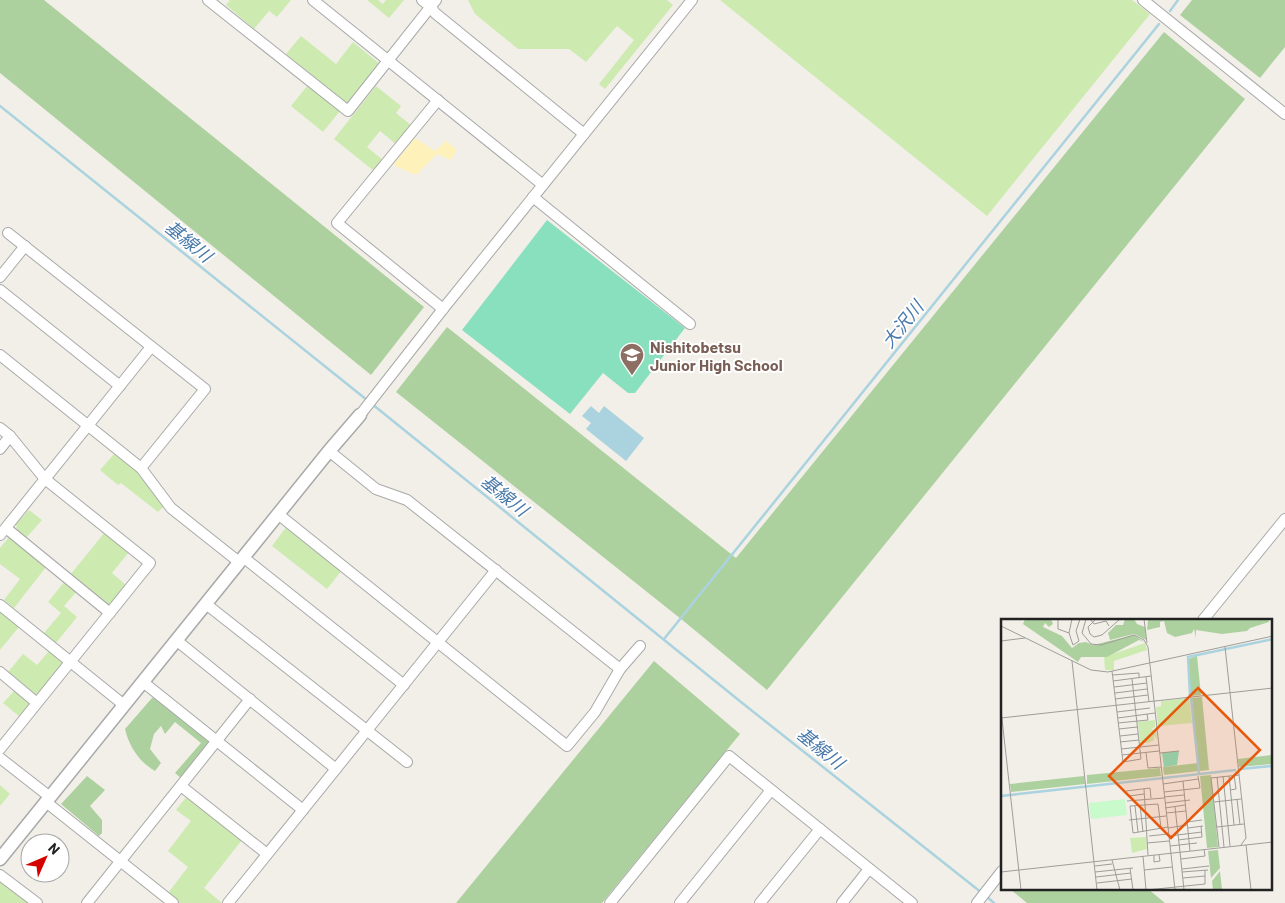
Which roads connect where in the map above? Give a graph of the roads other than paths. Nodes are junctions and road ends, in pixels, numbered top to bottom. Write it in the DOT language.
graph roads {
  1 [pos="208,0"];
  2 [pos="313,0"];
  3 [pos="422,0"];
  4 [pos="692,0"];
  5 [pos="1143,0"];
  6 [pos="434,3"];
  7 [pos="388,60"];
  8 [pos="438,100"];
  9 [pos="1285,114"];
  10 [pos="584,134"];
  11 [pos="543,184"];
  12 [pos="533,197"];
  13 [pos="8,233"];
  14 [pos="25,246"];
  15 [pos="0,277"];
  16 [pos="0,290"];
  17 [pos="444,309"];
  18 [pos="690,324"];
  19 [pos="151,347"];
  20 [pos="0,355"];
  21 [pos="120,386"];
  22 [pos="360,415"];
  23 [pos="88,426"];
  24 [pos="0,428"];
  25 [pos="10,436"];
  26 [pos="0,449"];
  27 [pos="329,451"];
  28 [pos="140,468"];
  29 [pos="45,479"];
  30 [pos="278,514"];
  31 [pos="1285,519"];
  32 [pos="3,532"];
  33 [pos="241,560"];
  34 [pos="496,570"];
  35 [pos="206,604"];
  36 [pos="0,605"];
  37 [pos="110,613"];
  38 [pos="1205,619"];
  39 [pos="176,640"];
  40 [pos="438,642"];
  41 [pos="640,646"];
  42 [pos="70,662"];
  43 [pos="620,669"];
  44 [pos="0,672"];
  45 [pos="142,682"];
  46 [pos="404,685"];
  47 [pos="250,699"];
  48 [pos="38,703"];
  49 [pos="124,705"];
  50 [pos="366,731"];
  51 [pos="216,741"];
  52 [pos="0,749"];
  53 [pos="0,758"];
  54 [pos="407,762"];
  55 [pos="336,769"];
  56 [pos="180,786"];
  57 [pos="771,790"];
  58 [pos="48,800"];
  59 [pos="303,810"];
  60 [pos="820,829"];
  61 [pos="2,852"];
  62 [pos="267,854"];
  63 [pos="120,861"];
  64 [pos="869,869"];
  65 [pos="1001,872"];
  66 [pos="0,875"];
  67 [pos="37,903"];
  68 [pos="87,903"];
  69 [pos="173,903"];
  70 [pos="229,903"];
  71 [pos="610,903"];
  72 [pos="680,903"];
  73 [pos="760,903"];
  74 [pos="842,903"];
  75 [pos="912,903"];
  76 [pos="977,903"];
  1 -- 7 [label="street"];
  2 -- 7 [label="street"];
  3 -- 6 [label="street"];
  4 -- 10 [label="street"];
  5 -- 9 [label="street"];
  6 -- 7 [label="street"];
  6 -- 10 [label="street"];
  7 -- 8 [label="street"];
  8 -- 11 [label="street"];
  8 -- 17 [label="street"];
  10 -- 11 [label="street"];
  11 -- 12 [label="street"];
  12 -- 17 [label="street"];
  12 -- 18 [label="street"];
  13 -- 14 [label="street"];
  14 -- 15 [label="street"];
  14 -- 19 [label="street"];
  16 -- 21 [label="street"];
  17 -- 22 [label="street"];
  19 -- 21 [label="street"];
  19 -- 28 [label="street"];
  20 -- 23 [label="street"];
  21 -- 23 [label="street"];
  22 -- 27 [label="street"];
  23 -- 28 [label="street"];
  23 -- 29 [label="street"];
  24 -- 25 [label="street"];
  25 -- 26 [label="street"];
  25 -- 29 [label="street"];
  27 -- 30 [label="street"];
  27 -- 34 [label="street"];
  28 -- 33 [label="street"];
  29 -- 32 [label="street"];
  29 -- 37 [label="street"];
  30 -- 33 [label="street"];
  30 -- 40 [label="street"];
  31 -- 38 [label="street"];
  32 -- 37 [label="street"];
  33 -- 35 [label="street"];
  33 -- 46 [label="street"];
  34 -- 40 [label="street"];
  34 -- 43 [label="street"];
  35 -- 39 [label="street"];
  35 -- 50 [label="street"];
  36 -- 42 [label="street"];
  37 -- 42 [label="street"];
  39 -- 45 [label="street"];
  39 -- 47 [label="street"];
  40 -- 43 [label="street"];
  40 -- 46 [label="street"];
  41 -- 43 [label="street"];
  42 -- 48 [label="street"];
  42 -- 49 [label="street"];
  44 -- 48 [label="street"];
  45 -- 49 [label="street"];
  45 -- 51 [label="street"];
  46 -- 50 [label="street"];
  47 -- 51 [label="street"];
  47 -- 55 [label="street"];
  48 -- 52 [label="street"];
  49 -- 58 [label="street"];
  50 -- 54 [label="street"];
  50 -- 55 [label="street"];
  51 -- 56 [label="street"];
  51 -- 59 [label="street"];
  53 -- 58 [label="street"];
  55 -- 59 [label="street"];
  56 -- 62 [label="street"];
  56 -- 63 [label="street"];
  57 -- 60 [label="street"];
  57 -- 71 [label="street"];
  57 -- 72 [label="street"];
  58 -- 61 [label="street"];
  58 -- 63 [label="street"];
  59 -- 62 [label="street"];
  60 -- 64 [label="street"];
  60 -- 73 [label="street"];
  62 -- 70 [label="street"];
  63 -- 68 [label="street"];
  63 -- 69 [label="street"];
  64 -- 74 [label="street"];
  64 -- 75 [label="street"];
  65 -- 76 [label="street"];
  66 -- 67 [label="street"];
}
